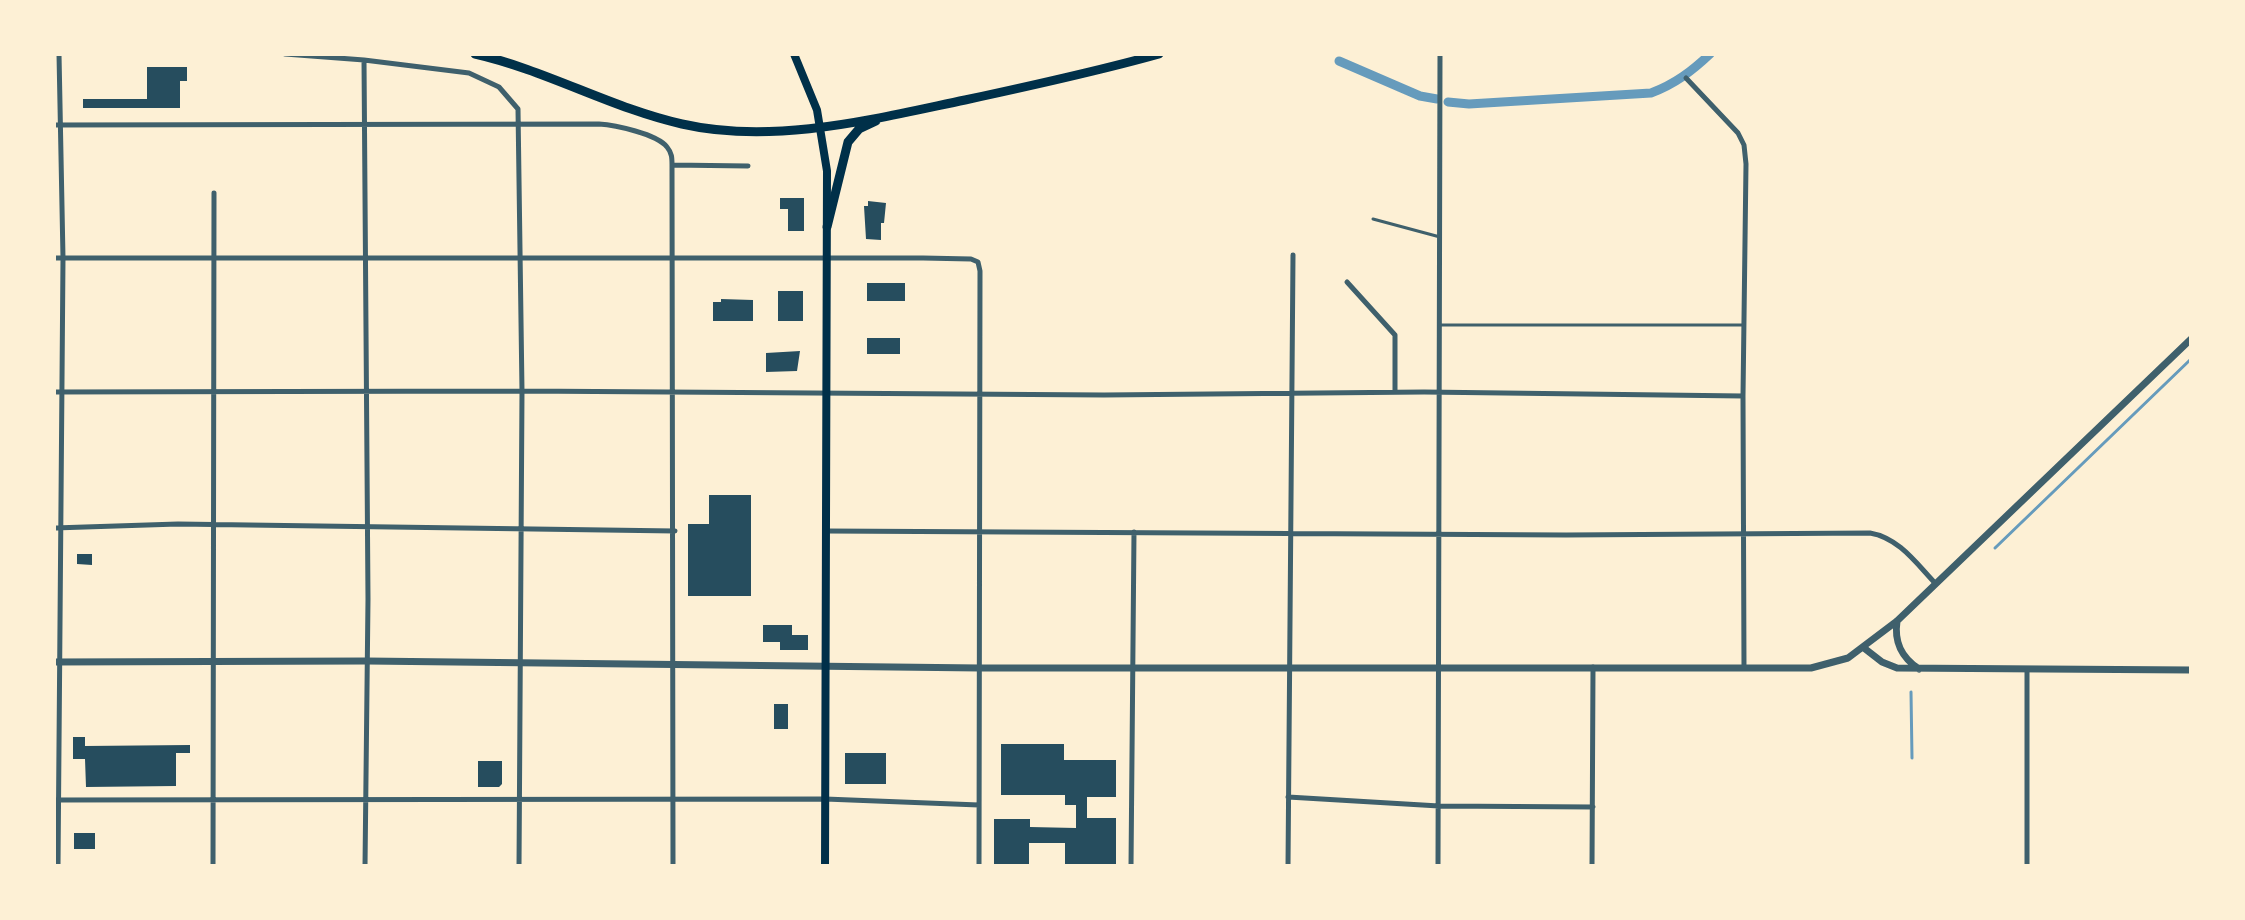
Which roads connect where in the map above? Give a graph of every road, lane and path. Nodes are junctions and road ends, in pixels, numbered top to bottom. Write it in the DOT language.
graph roads {
  1 [pos="59,54"];
  2 [pos="285,54"];
  3 [pos="475,54"];
  4 [pos="794,54"];
  5 [pos="1159,54"];
  6 [pos="1440,54"];
  7 [pos="364,60"];
  8 [pos="1686,78"];
  9 [pos="889,116"];
  10 [pos="57,125"];
  11 [pos="366,125"];
  12 [pos="519,125"];
  13 [pos="820,127"];
  14 [pos="672,165"];
  15 [pos="748,166"];
  16 [pos="214,193"];
  17 [pos="1373,219"];
  18 [pos="827,227"];
  19 [pos="1440,237"];
  20 [pos="1293,255"];
  21 [pos="54,258"];
  22 [pos="63,258"];
  23 [pos="213,258"];
  24 [pos="366,258"];
  25 [pos="520,258"];
  26 [pos="672,258"];
  27 [pos="827,258"];
  28 [pos="1347,282"];
  29 [pos="1439,325"];
  30 [pos="1743,325"];
  31 [pos="2191,339"];
  32 [pos="214,391"];
  33 [pos="367,391"];
  34 [pos="522,391"];
  35 [pos="54,392"];
  36 [pos="62,392"];
  37 [pos="673,392"];
  38 [pos="1395,392"];
  39 [pos="826,393"];
  40 [pos="1439,393"];
  41 [pos="980,394"];
  42 [pos="1292,394"];
  43 [pos="1743,396"];
  44 [pos="213,524"];
  45 [pos="367,525"];
  46 [pos="61,527"];
  47 [pos="54,528"];
  48 [pos="521,529"];
  49 [pos="675,531"];
  50 [pos="826,531"];
  51 [pos="979,531"];
  52 [pos="1134,532"];
  53 [pos="1290,534"];
  54 [pos="1440,535"];
  55 [pos="1745,535"];
  56 [pos="1935,583"];
  57 [pos="1897,621"];
  58 [pos="1864,648"];
  59 [pos="368,661"];
  60 [pos="57,662"];
  61 [pos="212,662"];
  62 [pos="520,663"];
  63 [pos="674,664"];
  64 [pos="1132,666"];
  65 [pos="825,667"];
  66 [pos="1289,667"];
  67 [pos="1438,667"];
  68 [pos="980,668"];
  69 [pos="1593,668"];
  70 [pos="1744,668"];
  71 [pos="1919,669"];
  72 [pos="2026,669"];
  73 [pos="2191,670"];
  74 [pos="1288,797"];
  75 [pos="825,799"];
  76 [pos="56,800"];
  77 [pos="213,800"];
  78 [pos="366,800"];
  79 [pos="520,800"];
  80 [pos="674,800"];
  81 [pos="979,805"];
  82 [pos="1439,806"];
  83 [pos="1593,807"];
  84 [pos="2027,865"];
  85 [pos="58,866"];
  86 [pos="213,866"];
  87 [pos="365,866"];
  88 [pos="519,866"];
  89 [pos="673,866"];
  90 [pos="825,866"];
  91 [pos="980,866"];
  92 [pos="1131,866"];
  93 [pos="1288,866"];
  94 [pos="1438,866"];
  95 [pos="1592,866"];
  1 -- 10 [label="street"];
  2 -- 7 [label="street"];
  3 -- 13 [label="highway"];
  4 -- 13 [label="main road"];
  5 -- 9 [label="highway"];
  6 -- 19 [label="street"];
  7 -- 11 [label="street"];
  7 -- 12 [label="street"];
  8 -- 30 [label="street"];
  9 -- 13 [label="highway"];
  9 -- 18 [label="highway"];
  10 -- 11 [label="street"];
  10 -- 22 [label="street"];
  11 -- 12 [label="street"];
  11 -- 24 [label="street"];
  12 -- 14 [label="street"];
  12 -- 25 [label="street"];
  13 -- 18 [label="main road"];
  14 -- 15 [label="street"];
  14 -- 26 [label="street"];
  16 -- 23 [label="street"];
  17 -- 19 [label="lane"];
  18 -- 27 [label="main road"];
  19 -- 29 [label="street"];
  20 -- 42 [label="street"];
  21 -- 22 [label="street"];
  22 -- 23 [label="street"];
  22 -- 36 [label="street"];
  23 -- 24 [label="street"];
  23 -- 32 [label="street"];
  24 -- 25 [label="street"];
  24 -- 33 [label="street"];
  25 -- 26 [label="street"];
  25 -- 34 [label="street"];
  26 -- 27 [label="street"];
  26 -- 37 [label="street"];
  27 -- 39 [label="main road"];
  27 -- 41 [label="street"];
  28 -- 38 [label="street"];
  29 -- 30 [label="lane"];
  29 -- 40 [label="street"];
  30 -- 43 [label="street"];
  31 -- 56 [label="street"];
  32 -- 33 [label="street"];
  32 -- 36 [label="street"];
  32 -- 44 [label="street"];
  33 -- 34 [label="street"];
  33 -- 45 [label="street"];
  34 -- 37 [label="street"];
  34 -- 48 [label="street"];
  35 -- 36 [label="street"];
  36 -- 46 [label="street"];
  37 -- 39 [label="street"];
  37 -- 49 [label="street"];
  38 -- 40 [label="street"];
  38 -- 42 [label="street"];
  39 -- 41 [label="street"];
  39 -- 50 [label="main road"];
  40 -- 43 [label="street"];
  40 -- 54 [label="street"];
  41 -- 42 [label="street"];
  41 -- 51 [label="street"];
  42 -- 53 [label="street"];
  43 -- 55 [label="street"];
  44 -- 45 [label="street"];
  44 -- 46 [label="street"];
  44 -- 61 [label="street"];
  45 -- 48 [label="street"];
  45 -- 59 [label="street"];
  46 -- 47 [label="street"];
  46 -- 60 [label="street"];
  48 -- 49 [label="street"];
  48 -- 62 [label="street"];
  49 -- 63 [label="street"];
  50 -- 51 [label="street"];
  50 -- 65 [label="main road"];
  51 -- 52 [label="street"];
  51 -- 68 [label="street"];
  52 -- 53 [label="street"];
  52 -- 64 [label="street"];
  53 -- 54 [label="street"];
  53 -- 66 [label="street"];
  54 -- 55 [label="street"];
  54 -- 67 [label="street"];
  55 -- 56 [label="street"];
  55 -- 70 [label="street"];
  56 -- 57 [label="street"];
  57 -- 58 [label="street"];
  57 -- 71 [label="street"];
  58 -- 70 [label="street"];
  58 -- 71 [label="street"];
  59 -- 61 [label="street"];
  59 -- 62 [label="street"];
  59 -- 78 [label="street"];
  60 -- 61 [label="street"];
  60 -- 76 [label="street"];
  61 -- 77 [label="street"];
  62 -- 63 [label="street"];
  62 -- 79 [label="street"];
  63 -- 65 [label="street"];
  63 -- 80 [label="street"];
  64 -- 66 [label="street"];
  64 -- 68 [label="street"];
  64 -- 92 [label="street"];
  65 -- 68 [label="street"];
  65 -- 75 [label="main road"];
  66 -- 67 [label="street"];
  66 -- 74 [label="street"];
  67 -- 69 [label="street"];
  67 -- 82 [label="street"];
  68 -- 81 [label="street"];
  69 -- 70 [label="street"];
  69 -- 83 [label="street"];
  71 -- 72 [label="street"];
  72 -- 73 [label="street"];
  72 -- 84 [label="street"];
  74 -- 82 [label="street"];
  74 -- 93 [label="street"];
  75 -- 80 [label="street"];
  75 -- 81 [label="street"];
  75 -- 90 [label="main road"];
  76 -- 77 [label="street"];
  76 -- 85 [label="street"];
  77 -- 78 [label="street"];
  77 -- 86 [label="street"];
  78 -- 79 [label="street"];
  78 -- 87 [label="street"];
  79 -- 80 [label="street"];
  79 -- 88 [label="street"];
  80 -- 89 [label="street"];
  81 -- 91 [label="street"];
  82 -- 83 [label="street"];
  82 -- 94 [label="street"];
  83 -- 95 [label="street"];
}
